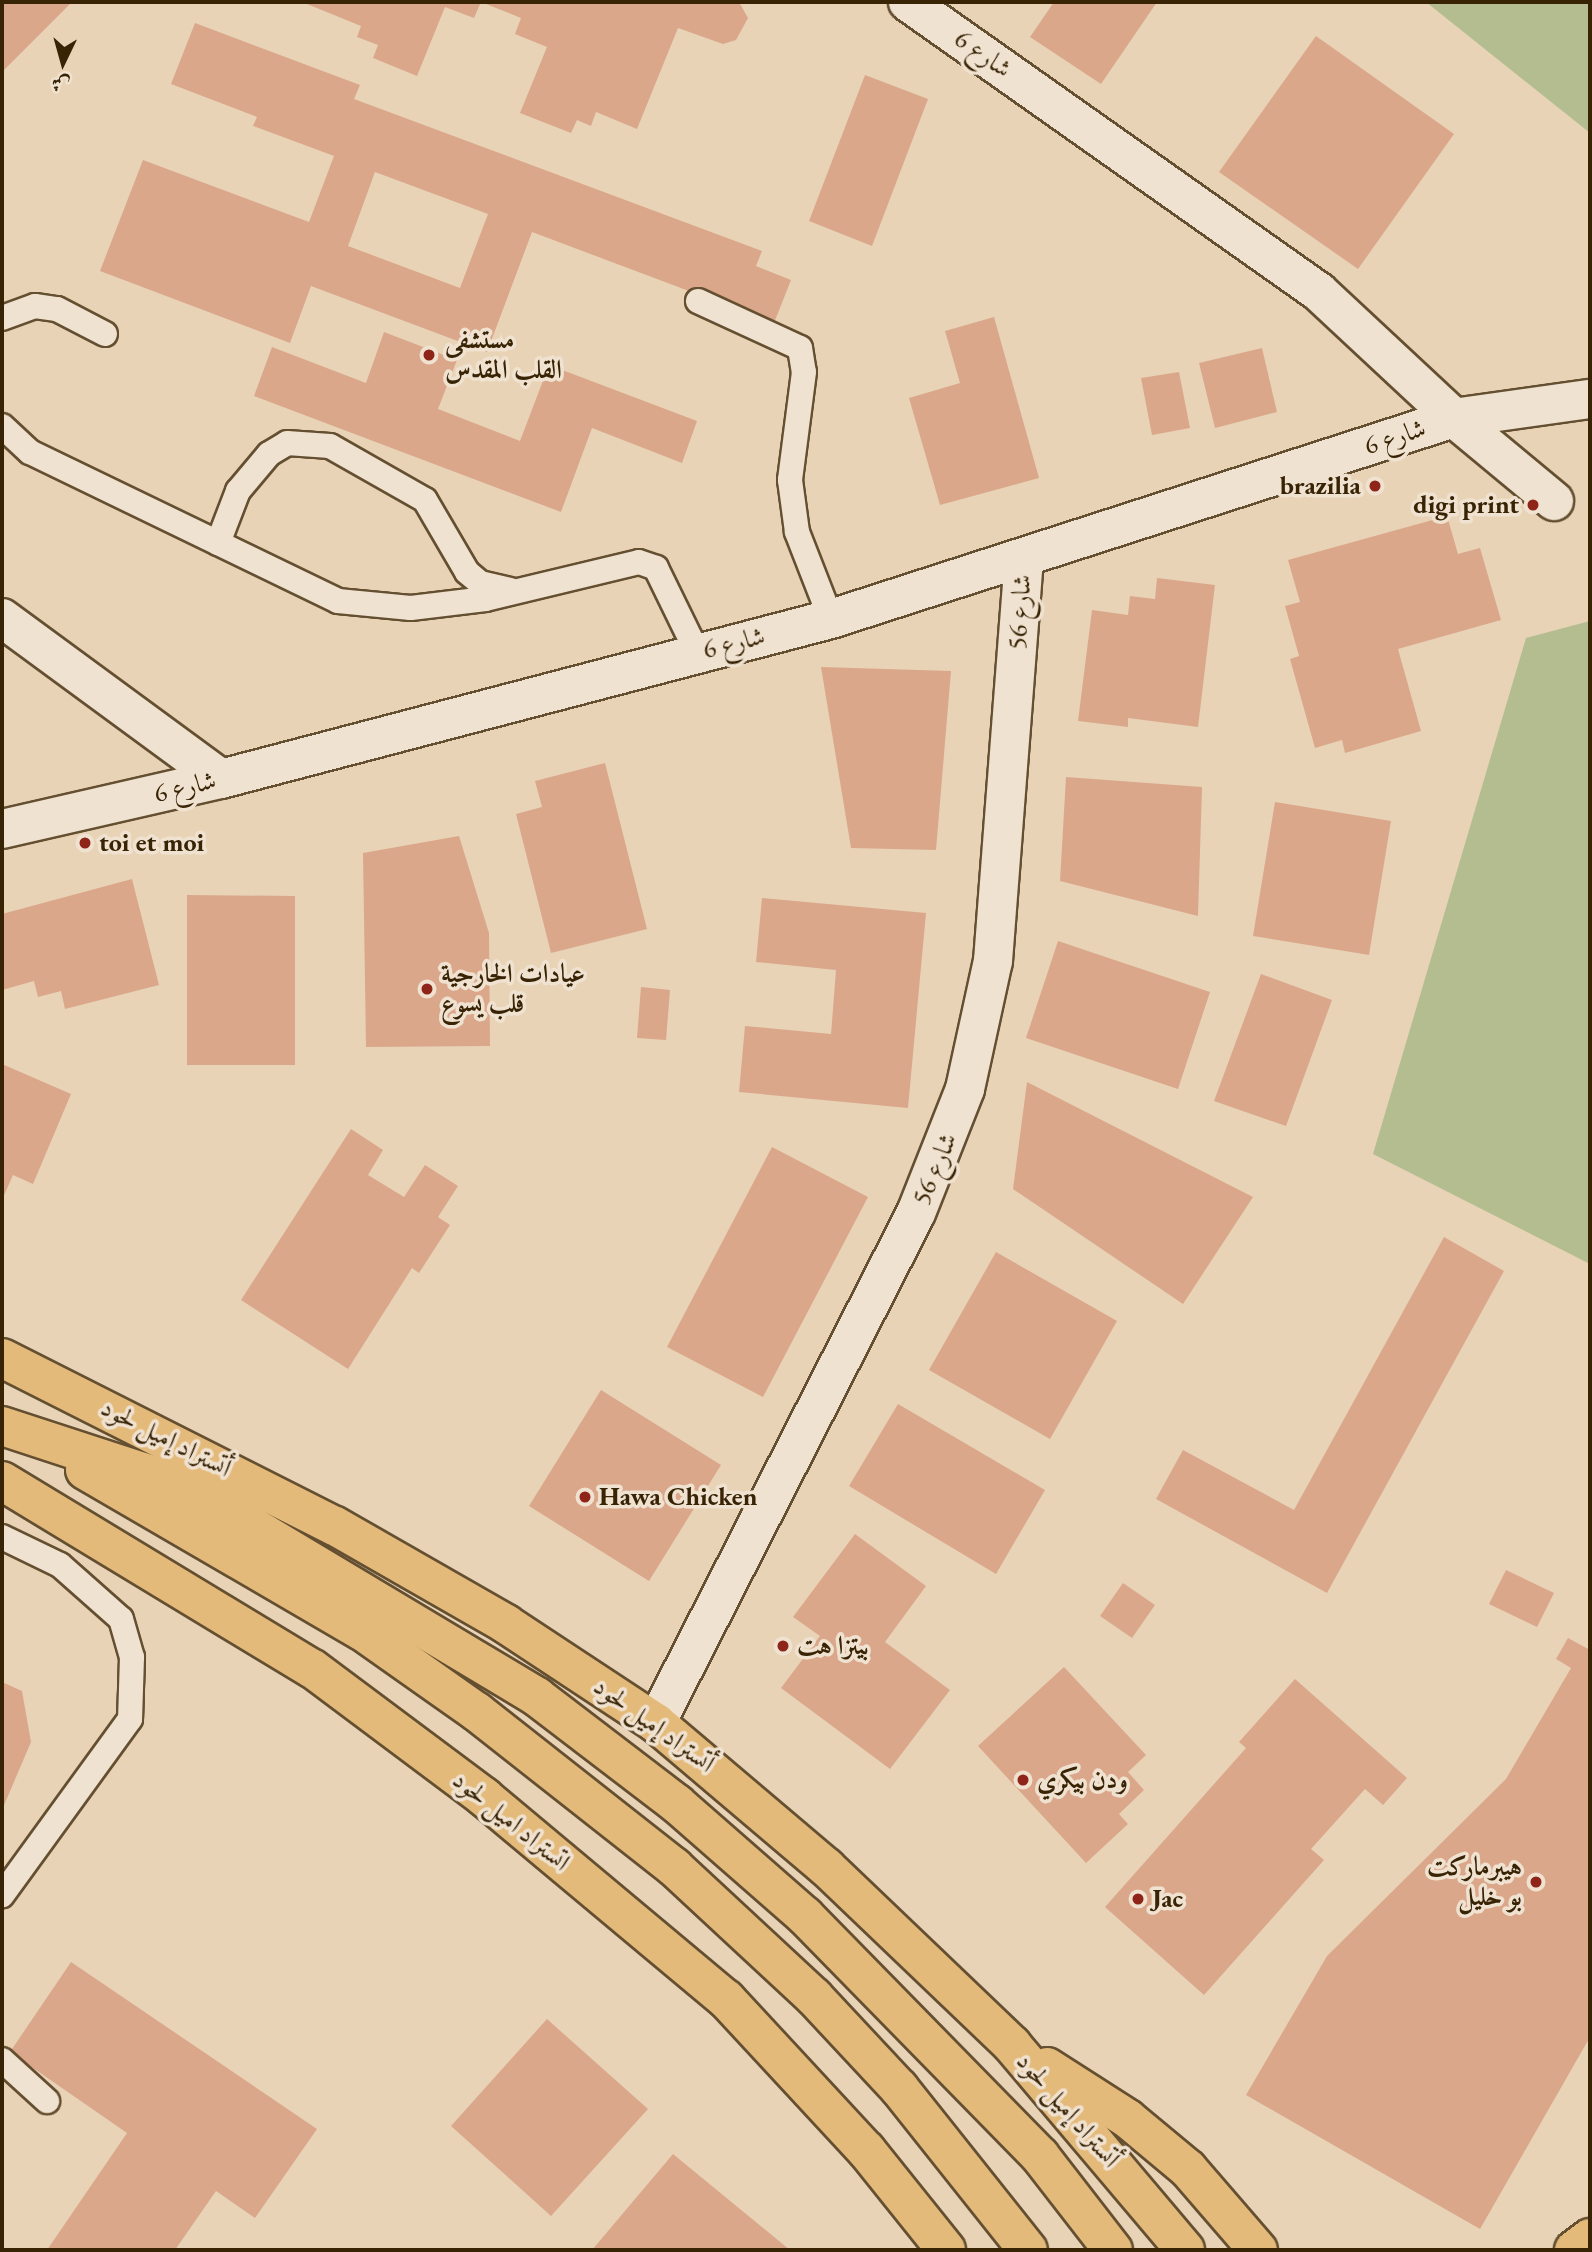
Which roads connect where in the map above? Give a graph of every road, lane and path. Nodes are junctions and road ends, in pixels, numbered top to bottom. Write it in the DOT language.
graph roads {
  1 [pos="908,2"];
  2 [pos="698,301"];
  3 [pos="2,318"];
  4 [pos="105,334"];
  5 [pos="1590,399"];
  6 [pos="1454,418"];
  7 [pos="2,426"];
  8 [pos="1555,501"];
  9 [pos="218,543"];
  10 [pos="1024,558"];
  11 [pos="517,591"];
  12 [pos="2,618"];
  13 [pos="831,620"];
  14 [pos="698,652"];
  15 [pos="221,779"];
  16 [pos="2,829"];
  17 [pos="2,1358"];
  18 [pos="12,1430"];
  19 [pos="2,1481"];
  20 [pos="2,1537"];
  21 [pos="656,1723"];
  22 [pos="2,1895"];
  23 [pos="1012,2045"];
  24 [pos="2,2060"];
  25 [pos="47,2102"];
  26 [pos="1590,2238"];
  27 [pos="946,2250"];
  28 [pos="1028,2250"];
  29 [pos="1113,2250"];
  30 [pos="1185,2250"];
  31 [pos="1258,2250"];
  32 [pos="1574,2250"];
  1 -- 6 [label="street, شارع 6"];
  2 -- 13 [label="lane"];
  3 -- 4 [label="lane"];
  5 -- 6 [label="street, شارع 6"];
  6 -- 8 [label="street"];
  6 -- 10 [label="street, شارع 6"];
  7 -- 9 [label="lane"];
  9 -- 11 [label="lane"];
  9 -- 11 [label="lane"];
  10 -- 13 [label="street, شارع 6"];
  10 -- 21 [label="street, شارع 56"];
  11 -- 14 [label="lane"];
  12 -- 15 [label="street"];
  13 -- 14 [label="street, شارع 6"];
  14 -- 15 [label="street, شارع 6"];
  15 -- 16 [label="street, شارع 6"];
  17 -- 21 [label="highway, أتستراد إميل لحود"];
  18 -- 28 [label="highway"];
  18 -- 29 [label="highway"];
  19 -- 27 [label="highway, اتستراد اميل لحود"];
  20 -- 22 [label="lane"];
  21 -- 23 [label="highway, أتستراد إميل لحود"];
  23 -- 30 [label="highway, أتستراد إميل لحود"];
  23 -- 31 [label="highway"];
  24 -- 25 [label="lane"];
  26 -- 32 [label="highway"];
}
